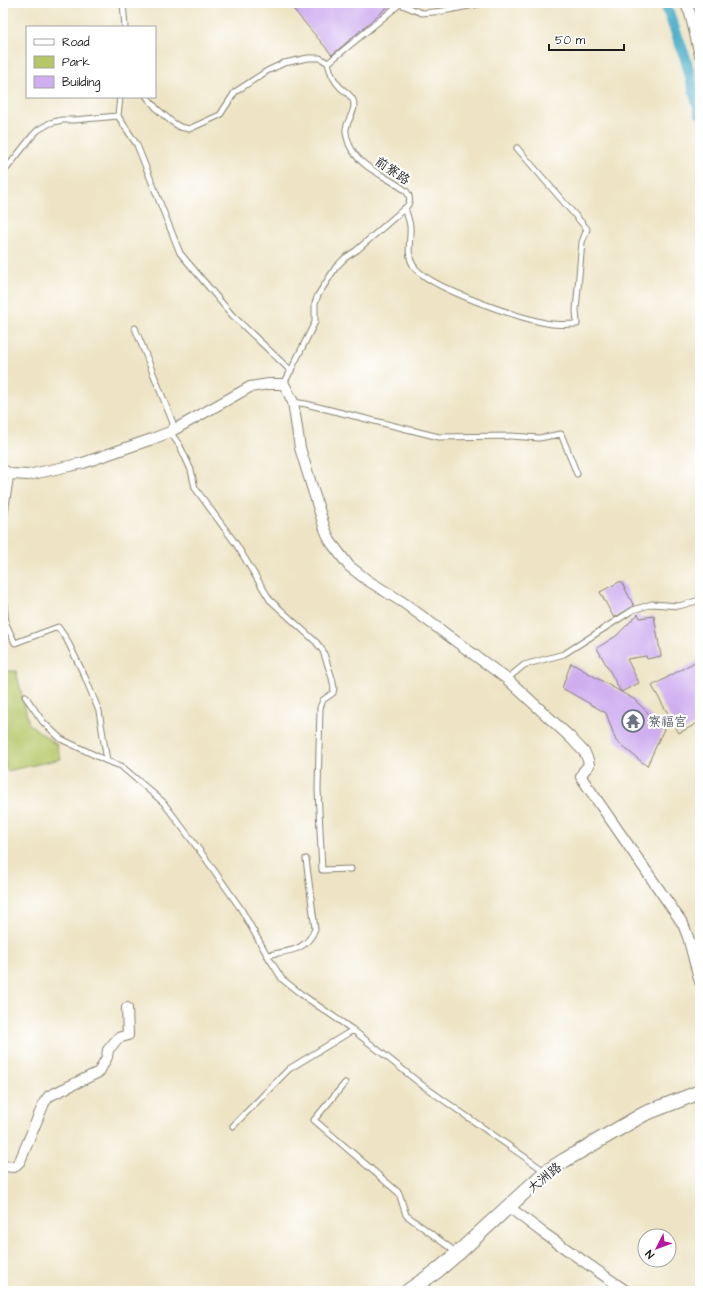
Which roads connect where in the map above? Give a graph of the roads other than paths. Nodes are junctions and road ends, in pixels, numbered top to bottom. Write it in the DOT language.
graph roads {
  1 [pos="123,3"];
  2 [pos="400,3"];
  3 [pos="484,3"];
  4 [pos="685,3"];
  5 [pos="124,26"];
  6 [pos="700,55"];
  7 [pos="328,63"];
  8 [pos="120,98"];
  9 [pos="149,98"];
  10 [pos="118,116"];
  11 [pos="517,148"];
  12 [pos="3,173"];
  13 [pos="405,208"];
  14 [pos="135,328"];
  15 [pos="291,371"];
  16 [pos="284,384"];
  17 [pos="293,402"];
  18 [pos="170,432"];
  19 [pos="7,472"];
  20 [pos="577,474"];
  21 [pos="3,525"];
  22 [pos="3,594"];
  23 [pos="700,600"];
  24 [pos="506,679"];
  25 [pos="26,696"];
  26 [pos="107,761"];
  27 [pos="306,859"];
  28 [pos="351,869"];
  29 [pos="267,955"];
  30 [pos="700,982"];
  31 [pos="128,1008"];
  32 [pos="353,1030"];
  33 [pos="345,1083"];
  34 [pos="700,1092"];
  35 [pos="233,1126"];
  36 [pos="3,1166"];
  37 [pos="546,1172"];
  38 [pos="509,1207"];
  39 [pos="457,1254"];
  40 [pos="616,1284"];
  41 [pos="413,1290"];
  42 [pos="607,1291"];
  43 [pos="626,1291"];
  1 -- 5 [label="lane"];
  2 -- 3 [label="lane"];
  2 -- 7 [label="lane"];
  4 -- 6 [label="street"];
  7 -- 9 [label="lane"];
  7 -- 13 [label="lane, 前寮路"];
  8 -- 10 [label="lane"];
  10 -- 12 [label="lane"];
  10 -- 15 [label="lane"];
  11 -- 13 [label="lane"];
  13 -- 15 [label="lane"];
  14 -- 18 [label="lane"];
  15 -- 16 [label="lane"];
  16 -- 17 [label="street"];
  16 -- 18 [label="street"];
  17 -- 20 [label="lane"];
  17 -- 24 [label="street"];
  18 -- 19 [label="street"];
  18 -- 28 [label="lane"];
  19 -- 21 [label="lane"];
  22 -- 26 [label="lane"];
  23 -- 24 [label="lane"];
  24 -- 30 [label="street"];
  25 -- 26 [label="lane"];
  26 -- 29 [label="lane"];
  27 -- 29 [label="lane"];
  29 -- 32 [label="lane"];
  31 -- 36 [label="street"];
  32 -- 35 [label="lane"];
  32 -- 37 [label="lane"];
  33 -- 39 [label="lane"];
  34 -- 37 [label="street, 大洲路"];
  37 -- 38 [label="street, 大洲路"];
  38 -- 39 [label="street, 大洲路"];
  38 -- 40 [label="street"];
  39 -- 41 [label="street, 大洲路"];
  40 -- 42 [label="street"];
  40 -- 43 [label="street"];
}
